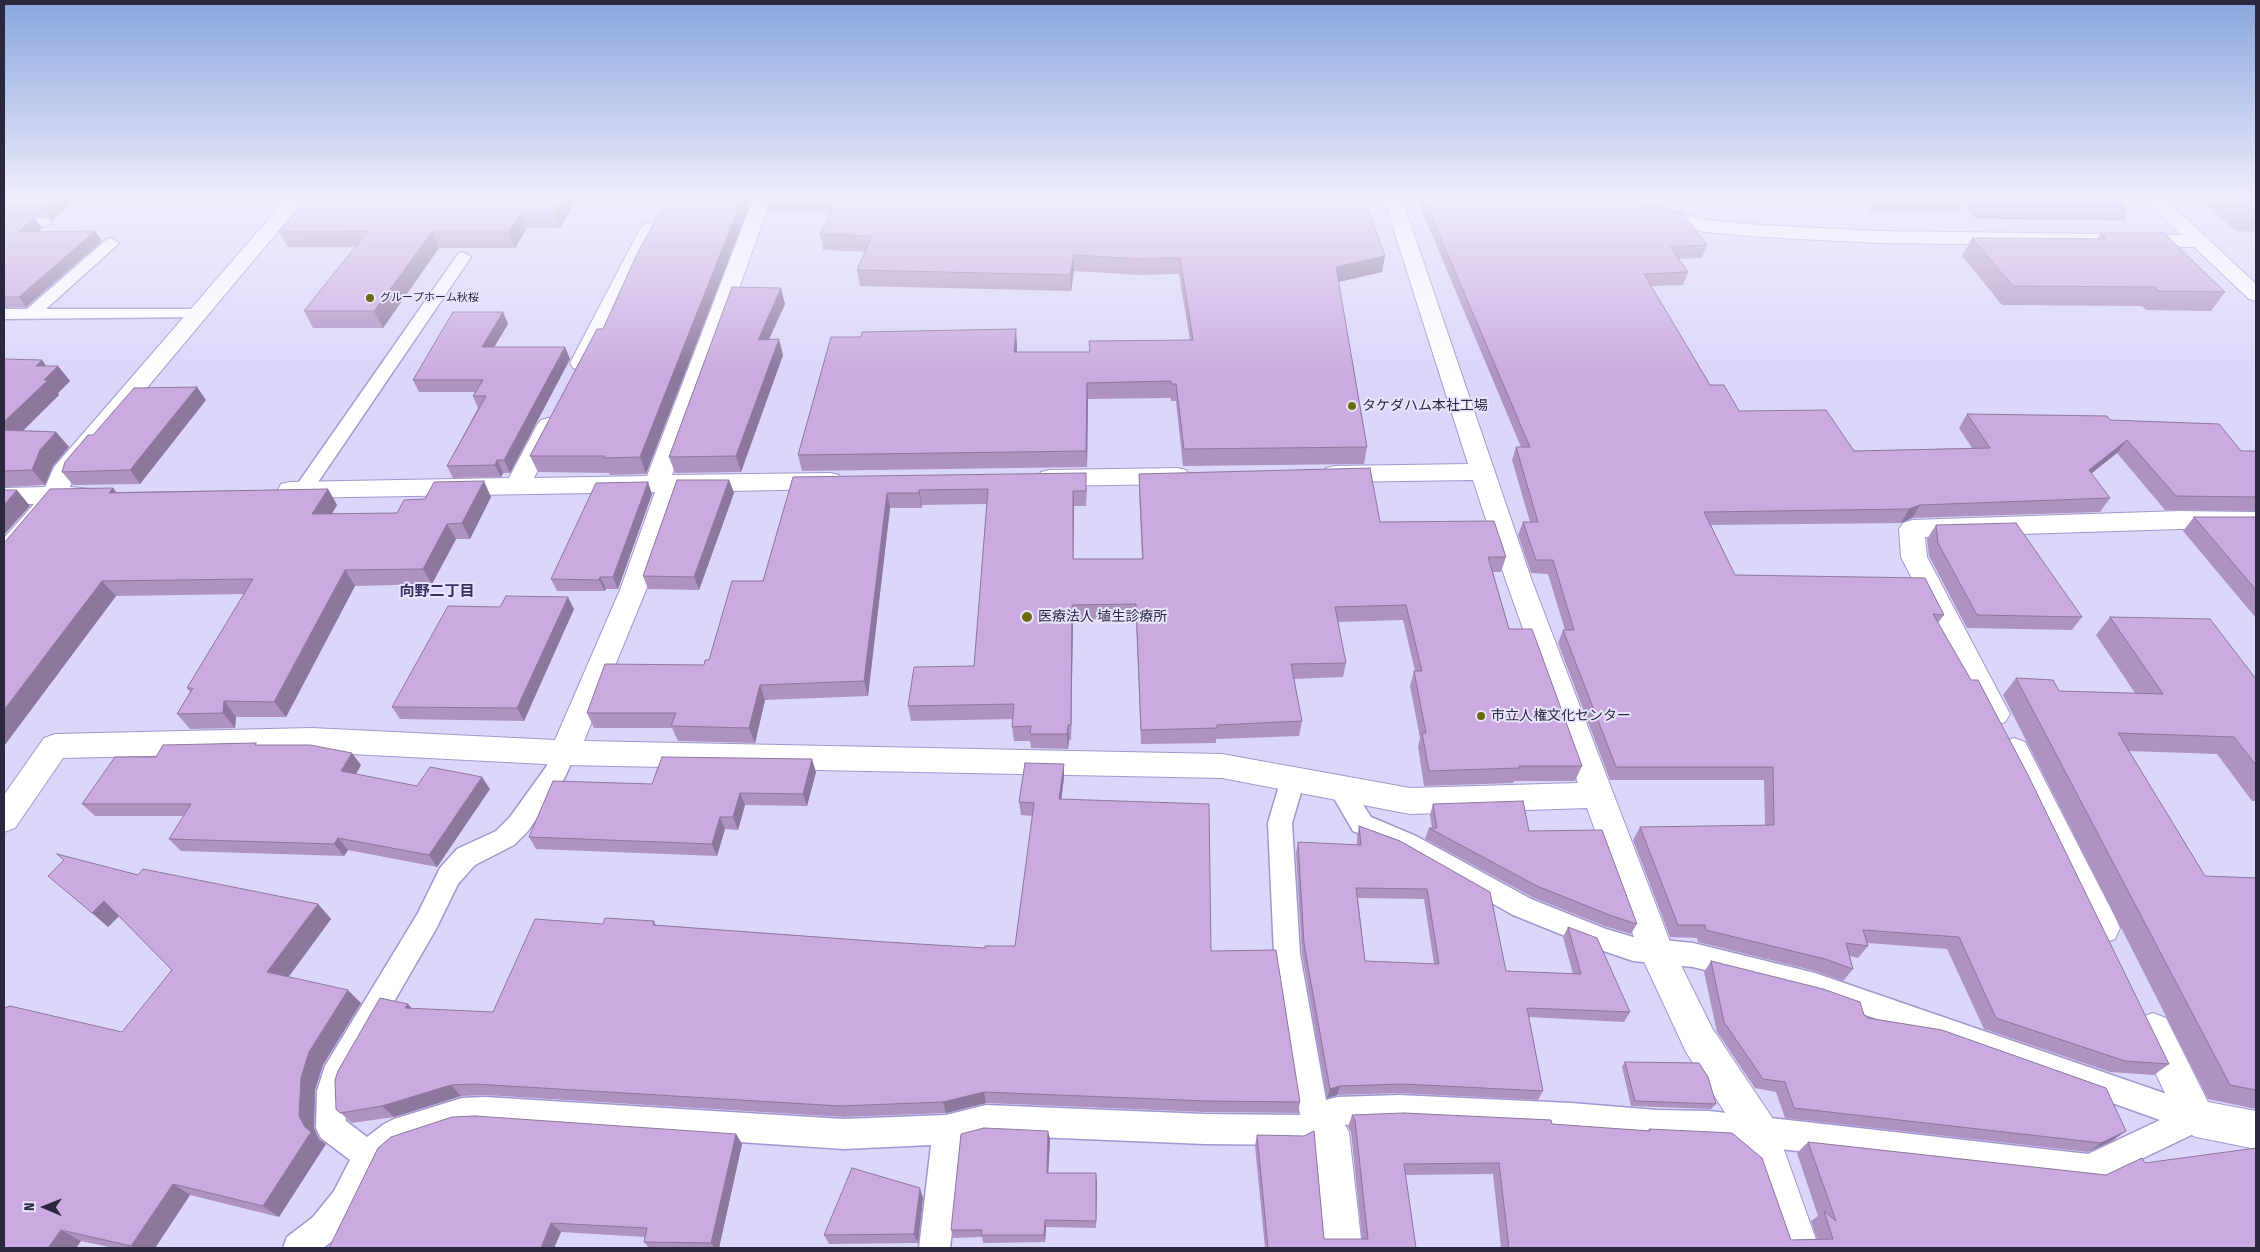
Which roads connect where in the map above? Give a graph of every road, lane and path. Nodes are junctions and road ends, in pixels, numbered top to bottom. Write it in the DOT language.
graph roads {
  1 [pos="95,257"];
  2 [pos="246,257"];
  3 [pos="463,257"];
  4 [pos="635,257"];
  5 [pos="742,257"];
  6 [pos="1412,257"];
  7 [pos="2218,257"];
  8 [pos="2256,295"];
  9 [pos="4,314"];
  10 [pos="31,314"];
  11 [pos="198,314"];
  12 [pos="572,380"];
  13 [pos="558,406"];
  14 [pos="1483,472"];
  15 [pos="1314,474"];
  16 [pos="1204,476"];
  17 [pos="1025,478"];
  18 [pos="855,480"];
  19 [pos="664,483"];
  20 [pos="517,486"];
  21 [pos="303,490"];
  22 [pos="263,491"];
  23 [pos="105,494"];
  24 [pos="55,495"];
  25 [pos="4,496"];
  26 [pos="2256,521"];
  27 [pos="4,555"];
  28 [pos="564,752"];
  29 [pos="1293,779"];
  30 [pos="1340,788"];
  31 [pos="1600,796"];
  32 [pos="4,819"];
  33 [pos="1656,951"];
  34 [pos="2114,951"];
  35 [pos="2140,1004"];
  36 [pos="1320,1117"];
  37 [pos="2196,1118"];
  38 [pos="946,1130"];
  39 [pos="2256,1130"];
  40 [pos="1760,1132"];
  41 [pos="368,1155"];
  42 [pos="298,1248"];
  43 [pos="936,1248"];
  44 [pos="1342,1248"];
  45 [pos="1799,1248"];
  1 -- 10 [label="lane"];
  2 -- 11 [label="street"];
  3 -- 21 [label="lane"];
  4 -- 12 [label="street"];
  5 -- 19 [label="street"];
  6 -- 14 [label="street"];
  7 -- 8 [label="street"];
  9 -- 10 [label="lane"];
  10 -- 11 [label="lane"];
  11 -- 24 [label="street"];
  13 -- 20 [label="street"];
  14 -- 15 [label="street"];
  14 -- 31 [label="street"];
  16 -- 17 [label="street"];
  18 -- 19 [label="street"];
  19 -- 20 [label="street"];
  19 -- 28 [label="street"];
  20 -- 21 [label="street"];
  21 -- 22 [label="street"];
  23 -- 24 [label="street"];
  24 -- 25 [label="street"];
  24 -- 27 [label="street"];
  26 -- 34 [label="street"];
  28 -- 29 [label="street"];
  28 -- 32 [label="street"];
  28 -- 41 [label="lane"];
  29 -- 30 [label="street"];
  29 -- 36 [label="lane"];
  30 -- 31 [label="street"];
  30 -- 33 [label="lane"];
  31 -- 33 [label="street"];
  33 -- 37 [label="lane"];
  33 -- 40 [label="street"];
  35 -- 37 [label="street"];
  36 -- 38 [label="lane"];
  36 -- 40 [label="lane"];
  36 -- 44 [label="street"];
  37 -- 39 [label="street"];
  37 -- 40 [label="lane"];
  38 -- 41 [label="lane"];
  38 -- 43 [label="lane"];
  40 -- 45 [label="street"];
  41 -- 42 [label="lane"];
}
